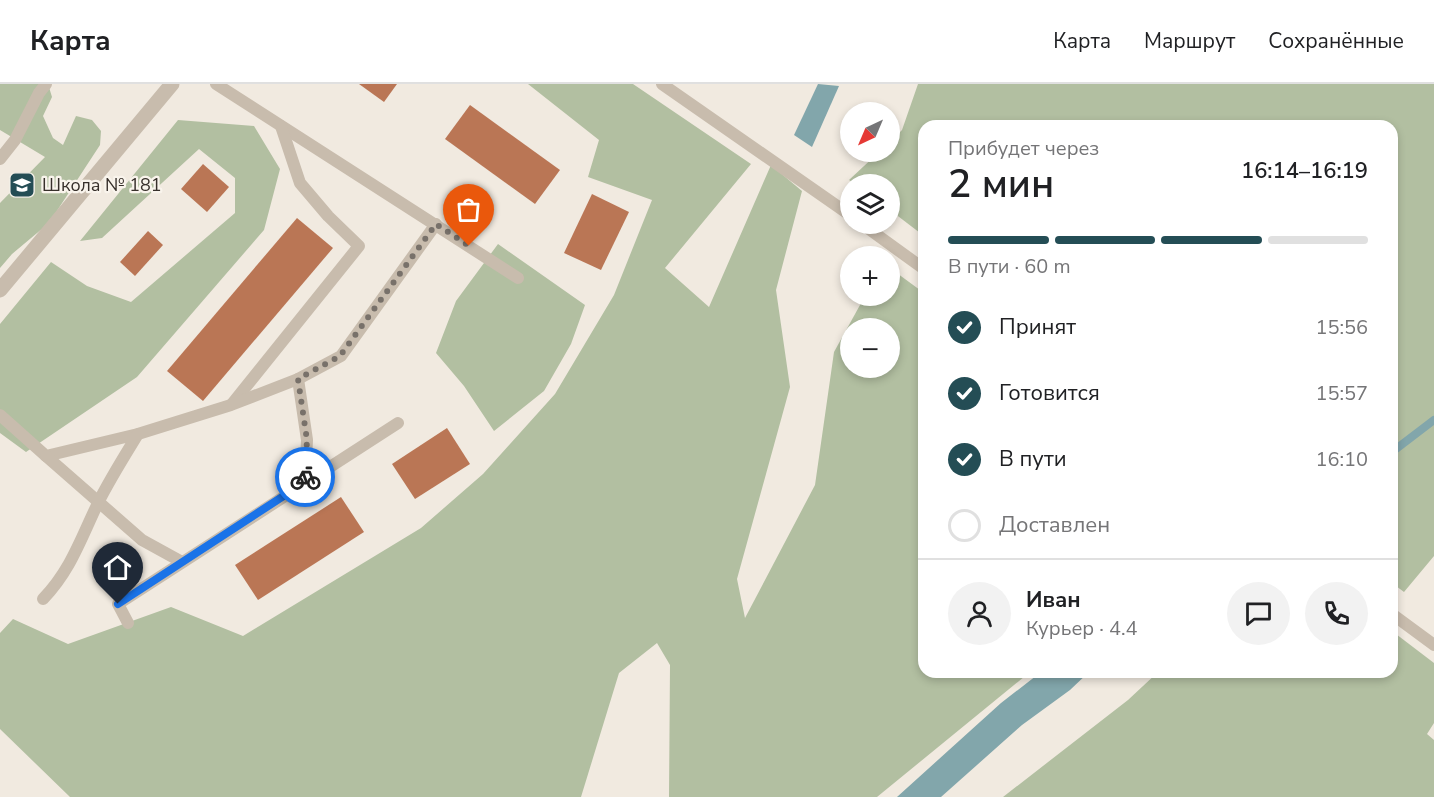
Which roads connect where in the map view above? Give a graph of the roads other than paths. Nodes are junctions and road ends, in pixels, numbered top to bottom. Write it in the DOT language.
graph roads {
  1 [pos="46,84"];
  2 [pos="172,84"];
  3 [pos="216,84"];
  4 [pos="662,84"];
  5 [pos="281,126"];
  6 [pos="0,159"];
  7 [pos="840,208"];
  8 [pos="436,224"];
  9 [pos="876,234"];
  10 [pos="918,265"];
  11 [pos="518,278"];
  12 [pos="0,291"];
  13 [pos="298,379"];
  14 [pos="231,405"];
  15 [pos="0,415"];
  16 [pos="398,423"];
  17 [pos="138,434"];
  18 [pos="46,456"];
  19 [pos="305,482"];
  20 [pos="99,501"];
  21 [pos="182,562"];
  22 [pos="43,599"];
  23 [pos="1398,618"];
  24 [pos="128,623"];
  25 [pos="1434,645"];
  1 -- 6 [label="lane"];
  2 -- 12 [label="street"];
  3 -- 5 [label="lane"];
  4 -- 7 [label="lane"];
  5 -- 8 [label="lane"];
  5 -- 14 [label="lane"];
  8 -- 11 [label="lane"];
  8 -- 13 [label="lane"];
  9 -- 10 [label="lane"];
  13 -- 14 [label="lane"];
  13 -- 19 [label="lane"];
  14 -- 17 [label="lane"];
  15 -- 18 [label="lane"];
  16 -- 19 [label="lane"];
  17 -- 18 [label="lane"];
  17 -- 20 [label="lane"];
  18 -- 20 [label="lane"];
  19 -- 21 [label="lane"];
  20 -- 21 [label="lane"];
  20 -- 22 [label="lane"];
  21 -- 24 [label="lane"];
  23 -- 25 [label="lane"];
}
